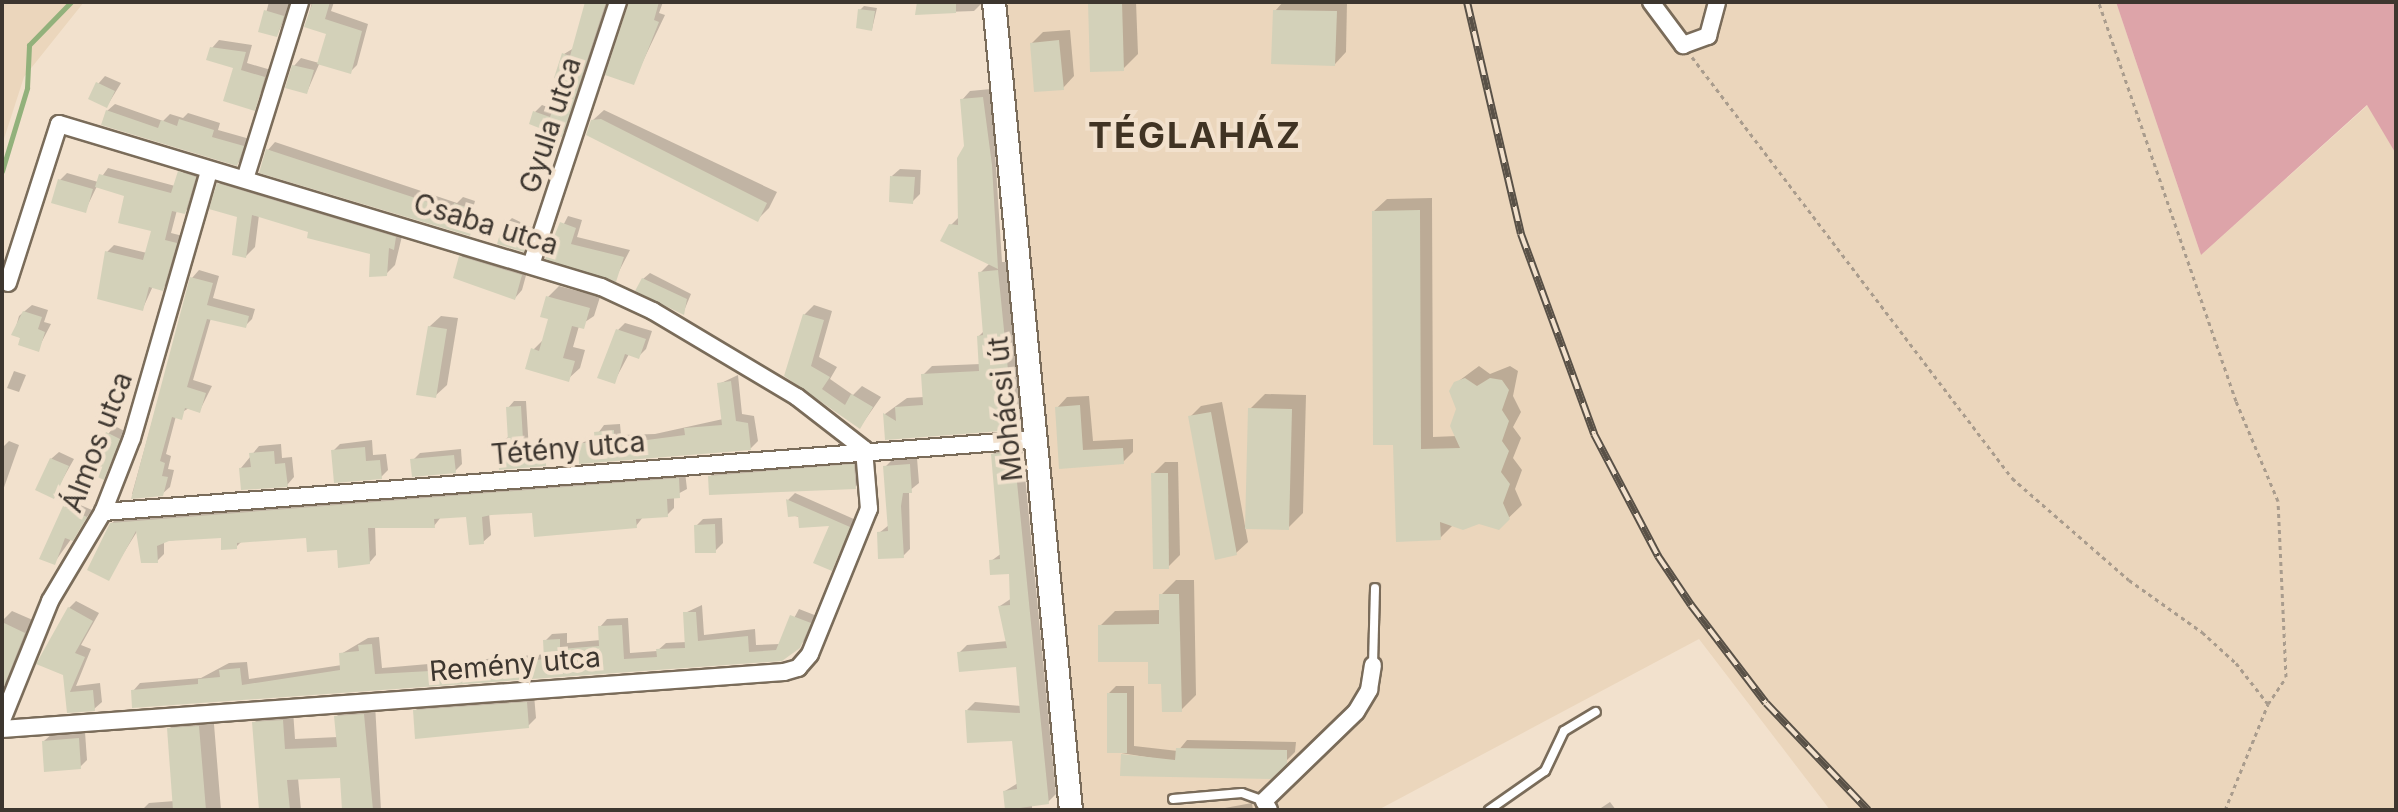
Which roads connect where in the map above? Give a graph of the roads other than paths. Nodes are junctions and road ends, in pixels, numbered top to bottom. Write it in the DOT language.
graph roads {
  1 [pos="300,2"];
  2 [pos="618,2"];
  3 [pos="994,2"];
  4 [pos="1651,2"];
  5 [pos="1717,2"];
  6 [pos="209,171"];
  7 [pos="245,179"];
  8 [pos="531,265"];
  9 [pos="8,283"];
  10 [pos="1038,439"];
  11 [pos="864,449"];
  12 [pos="103,512"];
  13 [pos="1375,588"];
  14 [pos="1373,665"];
  15 [pos="1596,712"];
  16 [pos="2,720"];
  17 [pos="2,729"];
  18 [pos="1173,799"];
  19 [pos="1267,806"];
  20 [pos="1071,810"];
  21 [pos="1489,810"];
  1 -- 7 [label="street"];
  2 -- 8 [label="street, Gyula utca"];
  3 -- 10 [label="main road, Mohácsi út"];
  4 -- 5 [label="street"];
  6 -- 7 [label="street, Csaba utca"];
  6 -- 9 [label="street, Csaba utca"];
  6 -- 12 [label="street, Álmos utca"];
  7 -- 8 [label="street, Csaba utca"];
  8 -- 11 [label="street, Csaba utca"];
  10 -- 11 [label="street, Tétény utca"];
  10 -- 20 [label="main road, Mohácsi út"];
  11 -- 12 [label="street, Tétény utca"];
  11 -- 17 [label="street, Remény utca"];
  12 -- 16 [label="street, Álmos utca"];
  13 -- 14 [label="lane"];
  14 -- 19 [label="street"];
  15 -- 21 [label="lane"];
  18 -- 19 [label="lane"];
}
